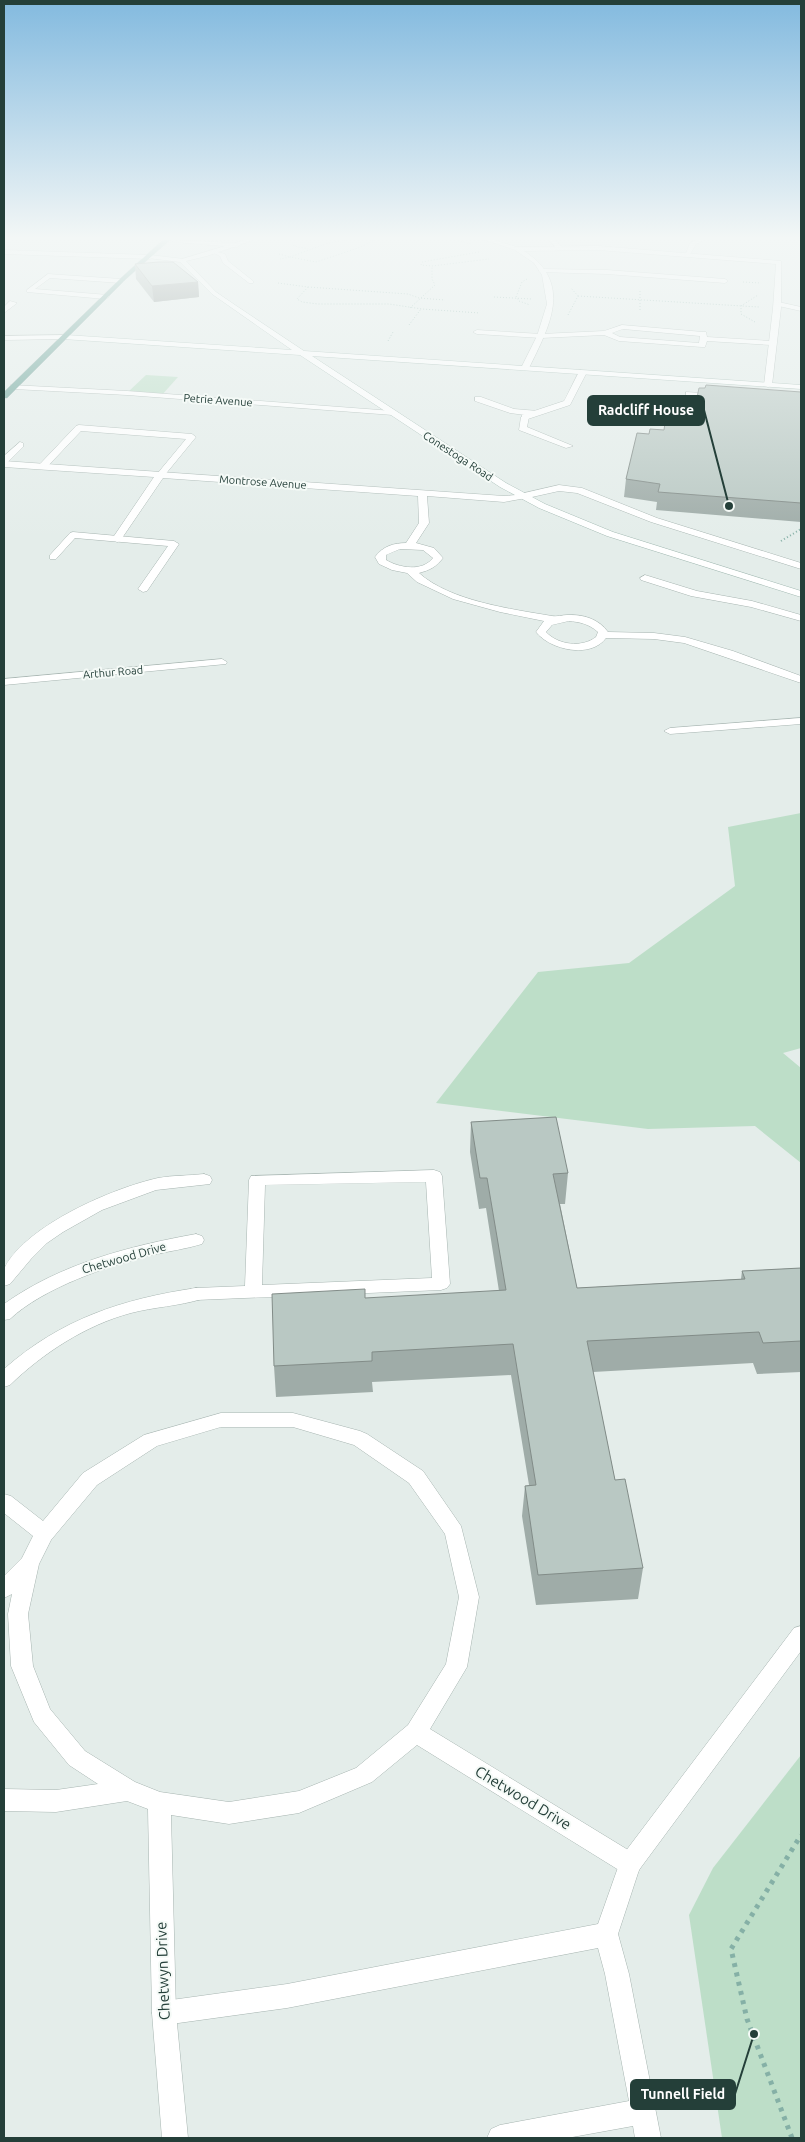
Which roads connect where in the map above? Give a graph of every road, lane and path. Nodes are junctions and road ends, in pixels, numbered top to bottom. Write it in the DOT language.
graph roads {
  1 [pos="63,340"];
  2 [pos="112,340"];
  3 [pos="282,340"];
  4 [pos="389,340"];
  5 [pos="539,340"];
  6 [pos="633,340"];
  7 [pos="704,340"];
  8 [pos="720,340"];
  9 [pos="772,340"];
  10 [pos="772,343"];
  11 [pos="386,346"];
  12 [pos="300,352"];
  13 [pos="525,368"];
  14 [pos="583,372"];
  15 [pos="14,387"];
  16 [pos="801,387"];
  17 [pos="767,388"];
  18 [pos="689,394"];
  19 [pos="4,396"];
  20 [pos="727,396"];
  21 [pos="478,399"];
  22 [pos="393,413"];
  23 [pos="537,413"];
  24 [pos="20,445"];
  25 [pos="569,446"];
  26 [pos="4,462"];
  27 [pos="42,466"];
  28 [pos="161,474"];
  29 [pos="422,493"];
  30 [pos="523,496"];
  31 [pos="117,539"];
  32 [pos="410,546"];
  33 [pos="53,557"];
  34 [pos="801,566"];
  35 [pos="409,570"];
  36 [pos="645,578"];
  37 [pos="143,589"];
  38 [pos="801,594"];
  39 [pos="801,618"];
  40 [pos="557,620"];
  41 [pos="601,635"];
  42 [pos="222,662"];
  43 [pos="801,680"];
  44 [pos="4,682"];
  45 [pos="801,721"];
  46 [pos="670,731"];
  47 [pos="204,1180"];
  48 [pos="196,1240"];
  49 [pos="4,1280"];
  50 [pos="253,1292"];
  51 [pos="4,1314"];
  52 [pos="4,1380"];
  53 [pos="4,1502"];
  54 [pos="44,1534"];
  55 [pos="29,1564"];
  56 [pos="4,1589"];
  57 [pos="801,1635"];
  58 [pos="416,1732"];
  59 [pos="127,1790"];
  60 [pos="4,1800"];
  61 [pos="160,1803"];
  62 [pos="801,1835"];
  63 [pos="630,1864"];
  64 [pos="606,1934"];
  65 [pos="164,2013"];
  66 [pos="644,2111"];
  67 [pos="175,2138"];
  68 [pos="500,2138"];
  69 [pos="648,2138"];
  70 [pos="792,2138"];
  1 -- 15 [label="main road"];
  2 -- 12 [label="street"];
  3 -- 12 [label="street, Conestoga Road"];
  4 -- 11 [label="path"];
  5 -- 13 [label="street"];
  6 -- 7 [label="street"];
  8 -- 10 [label="street"];
  9 -- 10 [label="street"];
  10 -- 17 [label="street"];
  12 -- 13 [label="street"];
  12 -- 22 [label="street, Conestoga Road"];
  13 -- 14 [label="street"];
  14 -- 17 [label="street"];
  14 -- 23 [label="street"];
  15 -- 19 [label="main road"];
  15 -- 22 [label="street, Petrie Avenue"];
  16 -- 17 [label="street"];
  18 -- 20 [label="street"];
  21 -- 23 [label="street"];
  22 -- 30 [label="street, Conestoga Road"];
  23 -- 25 [label="street"];
  24 -- 26 [label="street"];
  26 -- 27 [label="street, Montrose Avenue"];
  27 -- 28 [label="street, Montrose Avenue"];
  27 -- 28 [label="street"];
  28 -- 29 [label="street, Montrose Avenue"];
  28 -- 31 [label="street"];
  29 -- 30 [label="street, Montrose Avenue"];
  29 -- 32 [label="street"];
  30 -- 34 [label="street, Montrose Avenue"];
  30 -- 38 [label="street, Conestoga Road"];
  31 -- 33 [label="street"];
  31 -- 37 [label="street"];
  32 -- 35 [label="street"];
  32 -- 35 [label="street"];
  35 -- 40 [label="street"];
  36 -- 39 [label="street"];
  40 -- 41 [label="street"];
  40 -- 41 [label="street"];
  41 -- 43 [label="street"];
  42 -- 44 [label="street, Arthur Road"];
  45 -- 46 [label="street"];
  47 -- 49 [label="street"];
  48 -- 51 [label="street, Chetwood Drive"];
  50 -- 50 [label="street"];
  50 -- 52 [label="street"];
  53 -- 54 [label="street"];
  54 -- 55 [label="street"];
  54 -- 58 [label="street"];
  55 -- 56 [label="street"];
  55 -- 59 [label="street"];
  57 -- 63 [label="street"];
  58 -- 61 [label="street"];
  58 -- 63 [label="street, Chetwood Drive"];
  59 -- 60 [label="street"];
  59 -- 61 [label="street"];
  61 -- 65 [label="street, Chetwyn Drive"];
  62 -- 70 [label="path"];
  63 -- 64 [label="street"];
  64 -- 65 [label="street"];
  64 -- 66 [label="street"];
  65 -- 67 [label="street, Chetwyn Drive"];
  66 -- 68 [label="street"];
  66 -- 69 [label="street"];
}
